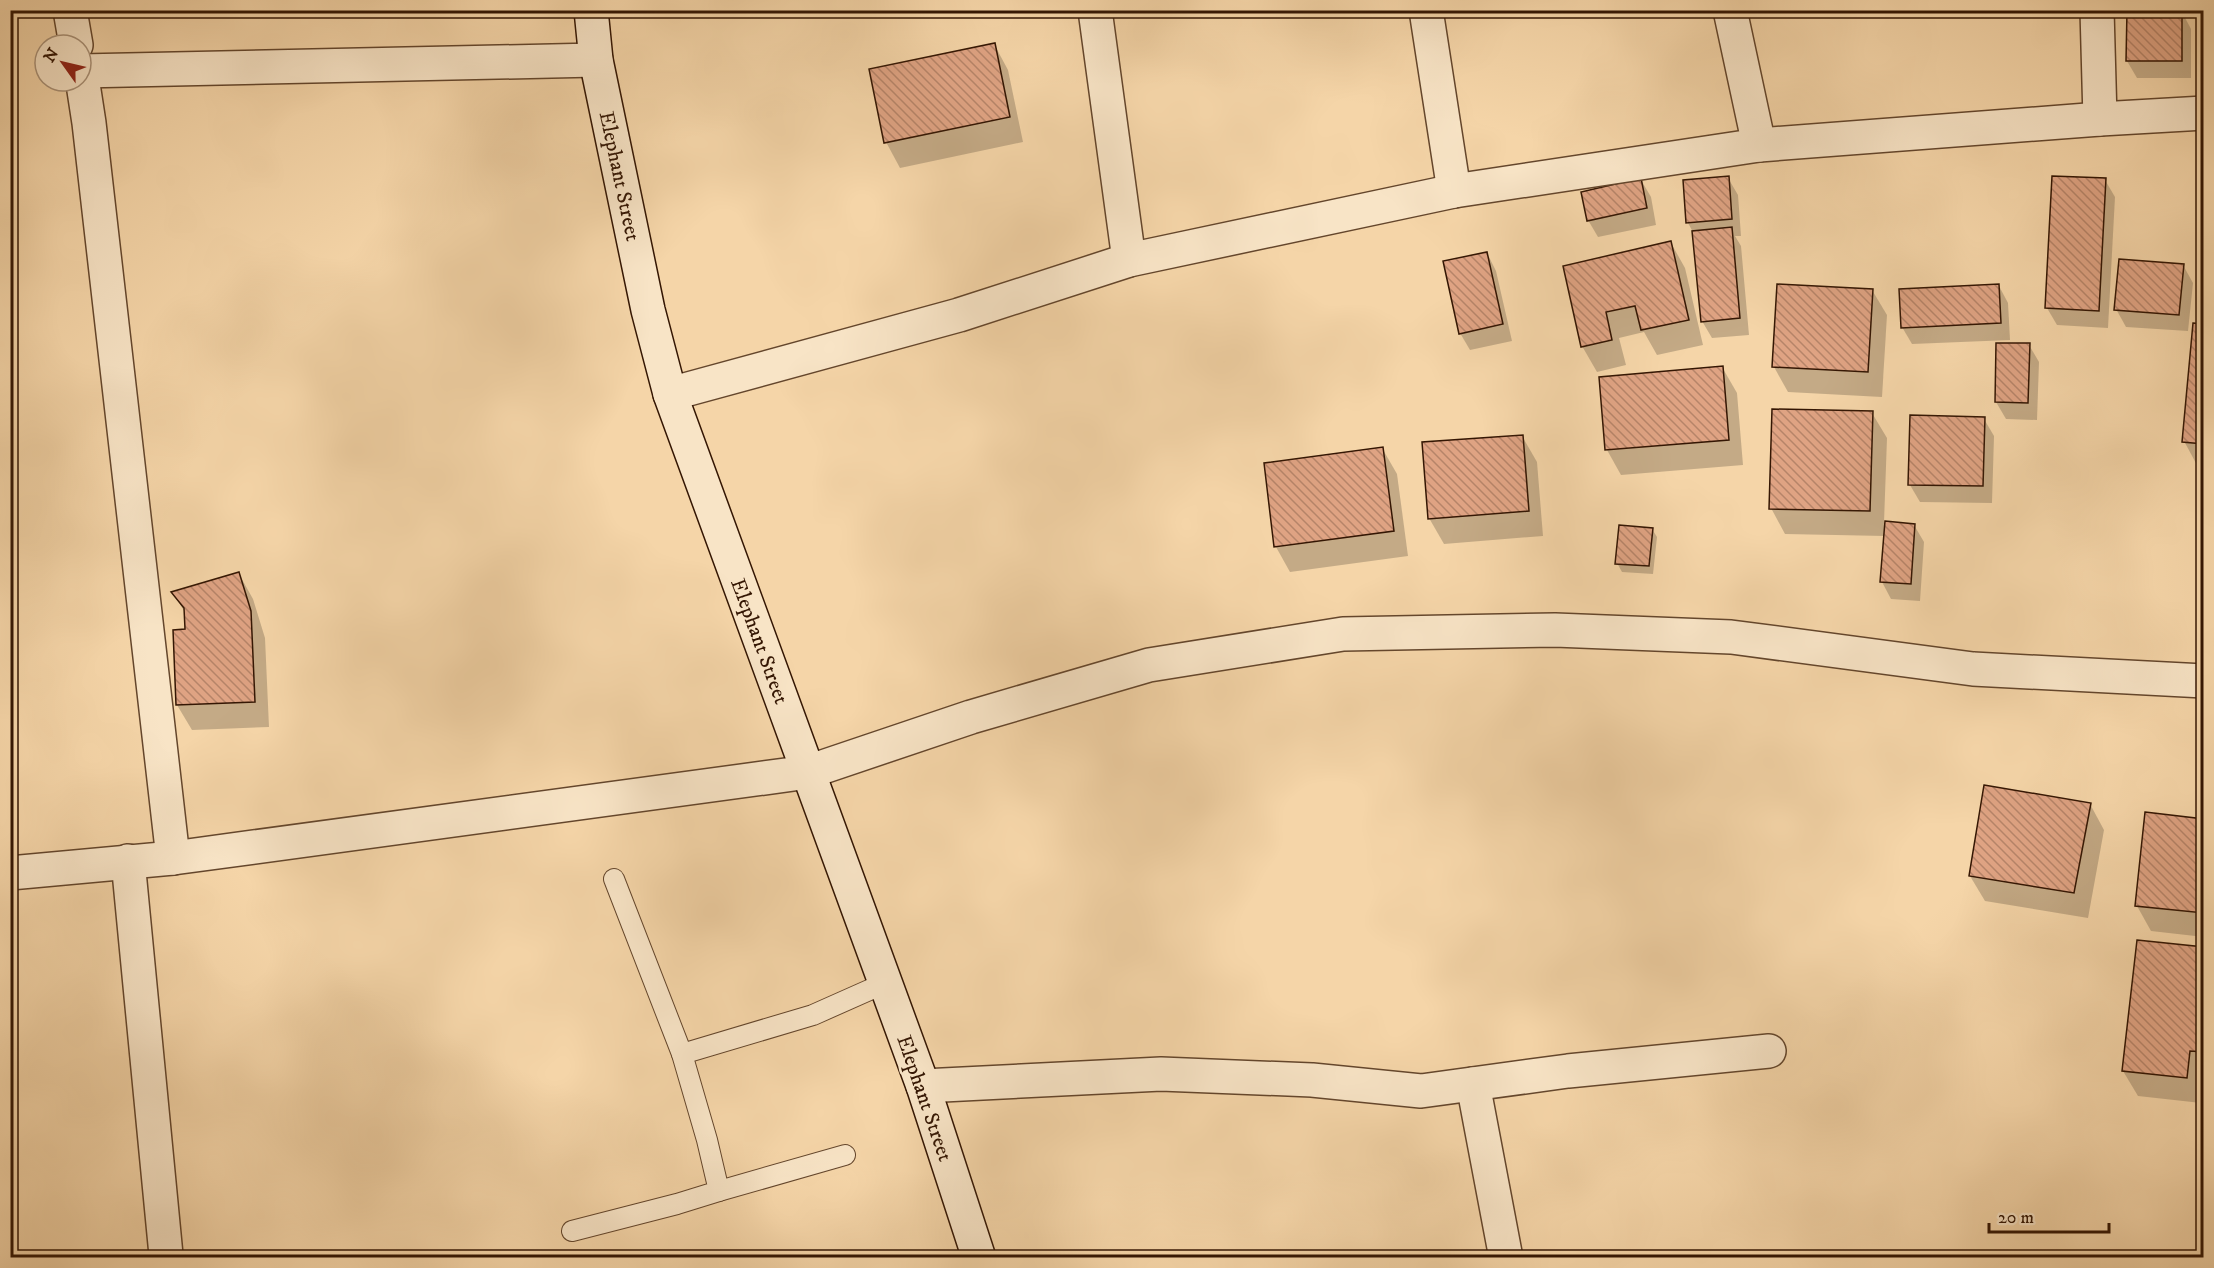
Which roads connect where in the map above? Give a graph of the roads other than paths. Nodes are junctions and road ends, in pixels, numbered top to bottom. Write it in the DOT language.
graph roads {
  1 [pos="70,10"];
  2 [pos="591,10"];
  3 [pos="1095,10"];
  4 [pos="1426,10"];
  5 [pos="1730,10"];
  6 [pos="2097,10"];
  7 [pos="74,33"];
  8 [pos="596,60"];
  9 [pos="93,71"];
  10 [pos="85,93"];
  11 [pos="2204,113"];
  12 [pos="2100,119"];
  13 [pos="1760,145"];
  14 [pos="1454,191"];
  15 [pos="1129,260"];
  16 [pos="670,394"];
  17 [pos="2204,681"];
  18 [pos="808,771"];
  19 [pos="173,858"];
  20 [pos="128,861"];
  21 [pos="10,873"];
  22 [pos="614,879"];
  23 [pos="885,983"];
  24 [pos="1769,1051"];
  25 [pos="682,1054"];
  26 [pos="1473,1084"];
  27 [pos="923,1086"];
  28 [pos="845,1155"];
  29 [pos="719,1191"];
  30 [pos="572,1231"];
  31 [pos="166,1255"];
  32 [pos="979,1257"];
  33 [pos="1506,1257"];
  1 -- 7 [label="street"];
  2 -- 8 [label="street, Elephant Street"];
  3 -- 15 [label="street"];
  4 -- 14 [label="street"];
  5 -- 13 [label="street"];
  6 -- 12 [label="street"];
  8 -- 9 [label="street"];
  8 -- 16 [label="street, Elephant Street"];
  10 -- 19 [label="street"];
  11 -- 12 [label="street"];
  12 -- 13 [label="street"];
  13 -- 14 [label="street"];
  14 -- 15 [label="street"];
  15 -- 16 [label="street"];
  16 -- 18 [label="street, Elephant Street"];
  17 -- 18 [label="street"];
  18 -- 19 [label="street"];
  18 -- 23 [label="street, Elephant Street"];
  19 -- 20 [label="street"];
  20 -- 21 [label="street"];
  20 -- 31 [label="street"];
  22 -- 25 [label="lane"];
  23 -- 25 [label="lane"];
  23 -- 27 [label="street, Elephant Street"];
  24 -- 26 [label="street"];
  25 -- 29 [label="lane"];
  26 -- 27 [label="street"];
  26 -- 33 [label="street"];
  27 -- 32 [label="street, Elephant Street"];
  28 -- 29 [label="lane"];
  29 -- 30 [label="lane"];
}
